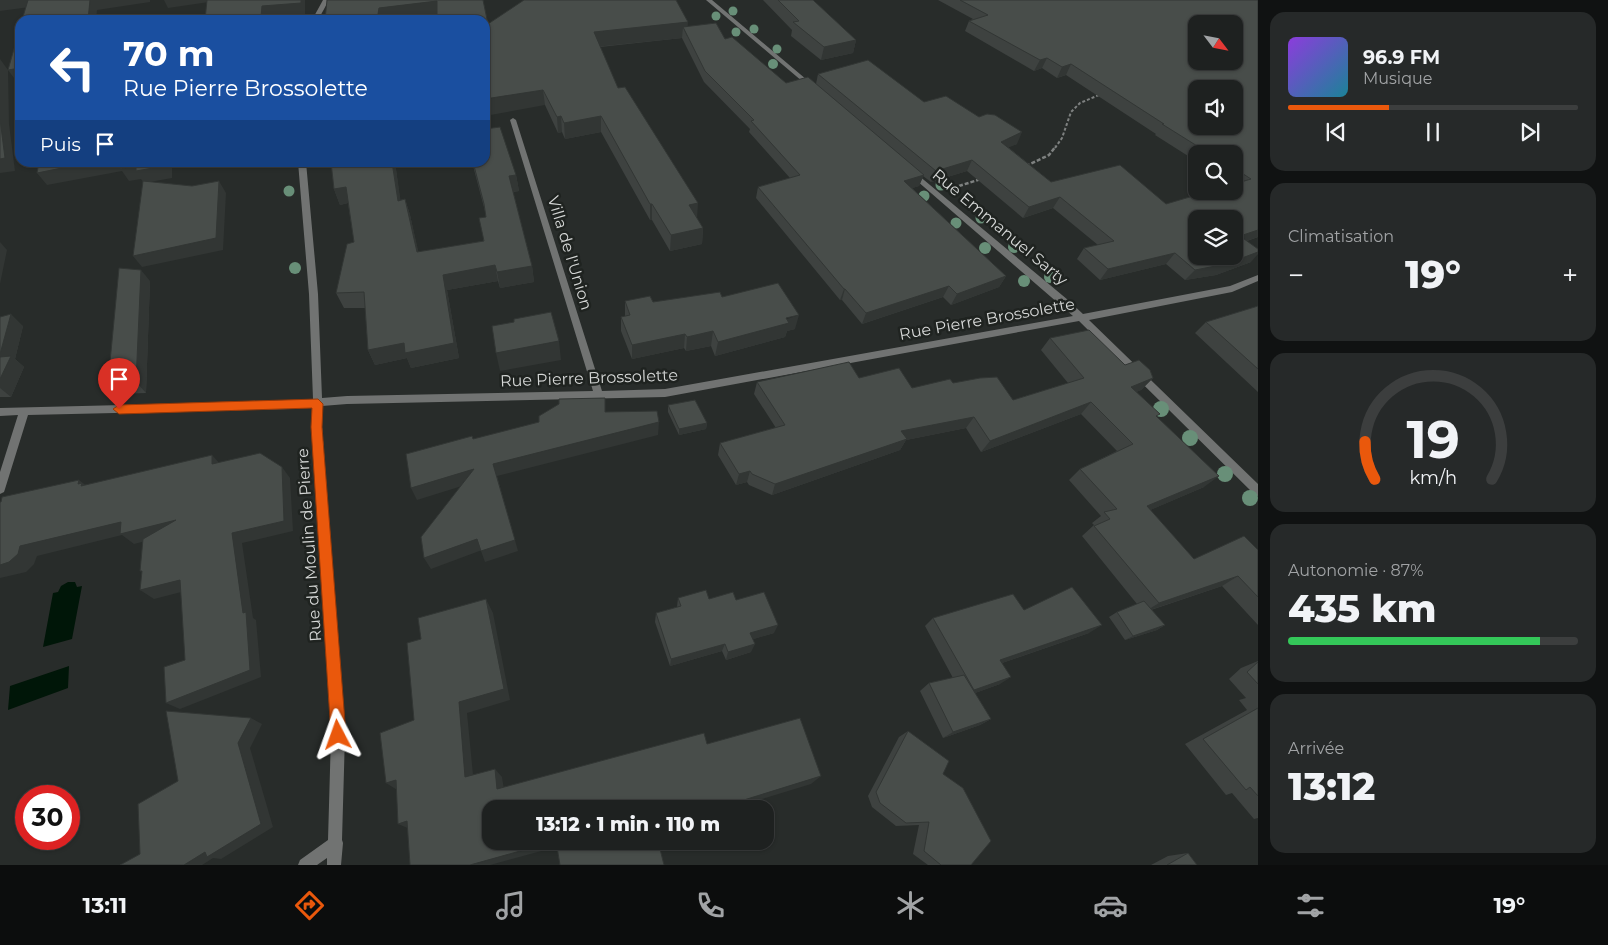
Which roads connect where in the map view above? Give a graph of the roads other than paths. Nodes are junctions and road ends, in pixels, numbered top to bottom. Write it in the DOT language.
graph roads {
  1 [pos="326,0"];
  2 [pos="709,0"];
  3 [pos="318,15"];
  4 [pos="817,91"];
  5 [pos="513,120"];
  6 [pos="302,167"];
  7 [pos="907,168"];
  8 [pos="1258,278"];
  9 [pos="1081,318"];
  10 [pos="599,395"];
  11 [pos="318,404"];
  12 [pos="24,411"];
  13 [pos="0,412"];
  14 [pos="0,489"];
  15 [pos="1258,492"];
  16 [pos="336,843"];
  17 [pos="305,865"];
  18 [pos="334,865"];
  1 -- 3 [label="street"];
  2 -- 4 [label="street"];
  5 -- 10 [label="street, Villa de l'Union"];
  6 -- 11 [label="street, Rue du Moulin de Pierre"];
  7 -- 9 [label="street, Rue Emmanuel Sarty"];
  8 -- 9 [label="street, Rue Pierre Brossolette"];
  9 -- 10 [label="street, Rue Pierre Brossolette"];
  9 -- 15 [label="street, Rue Emmanuel Sarty"];
  10 -- 11 [label="street, Rue Pierre Brossolette"];
  11 -- 12 [label="street, Rue Pierre Brossolette"];
  11 -- 16 [label="street, Rue du Moulin de Pierre"];
  12 -- 13 [label="street, Rue Pierre Brossolette"];
  12 -- 14 [label="street"];
  16 -- 17 [label="street"];
  16 -- 18 [label="street, Rue du Moulin de Pierre"];
}
